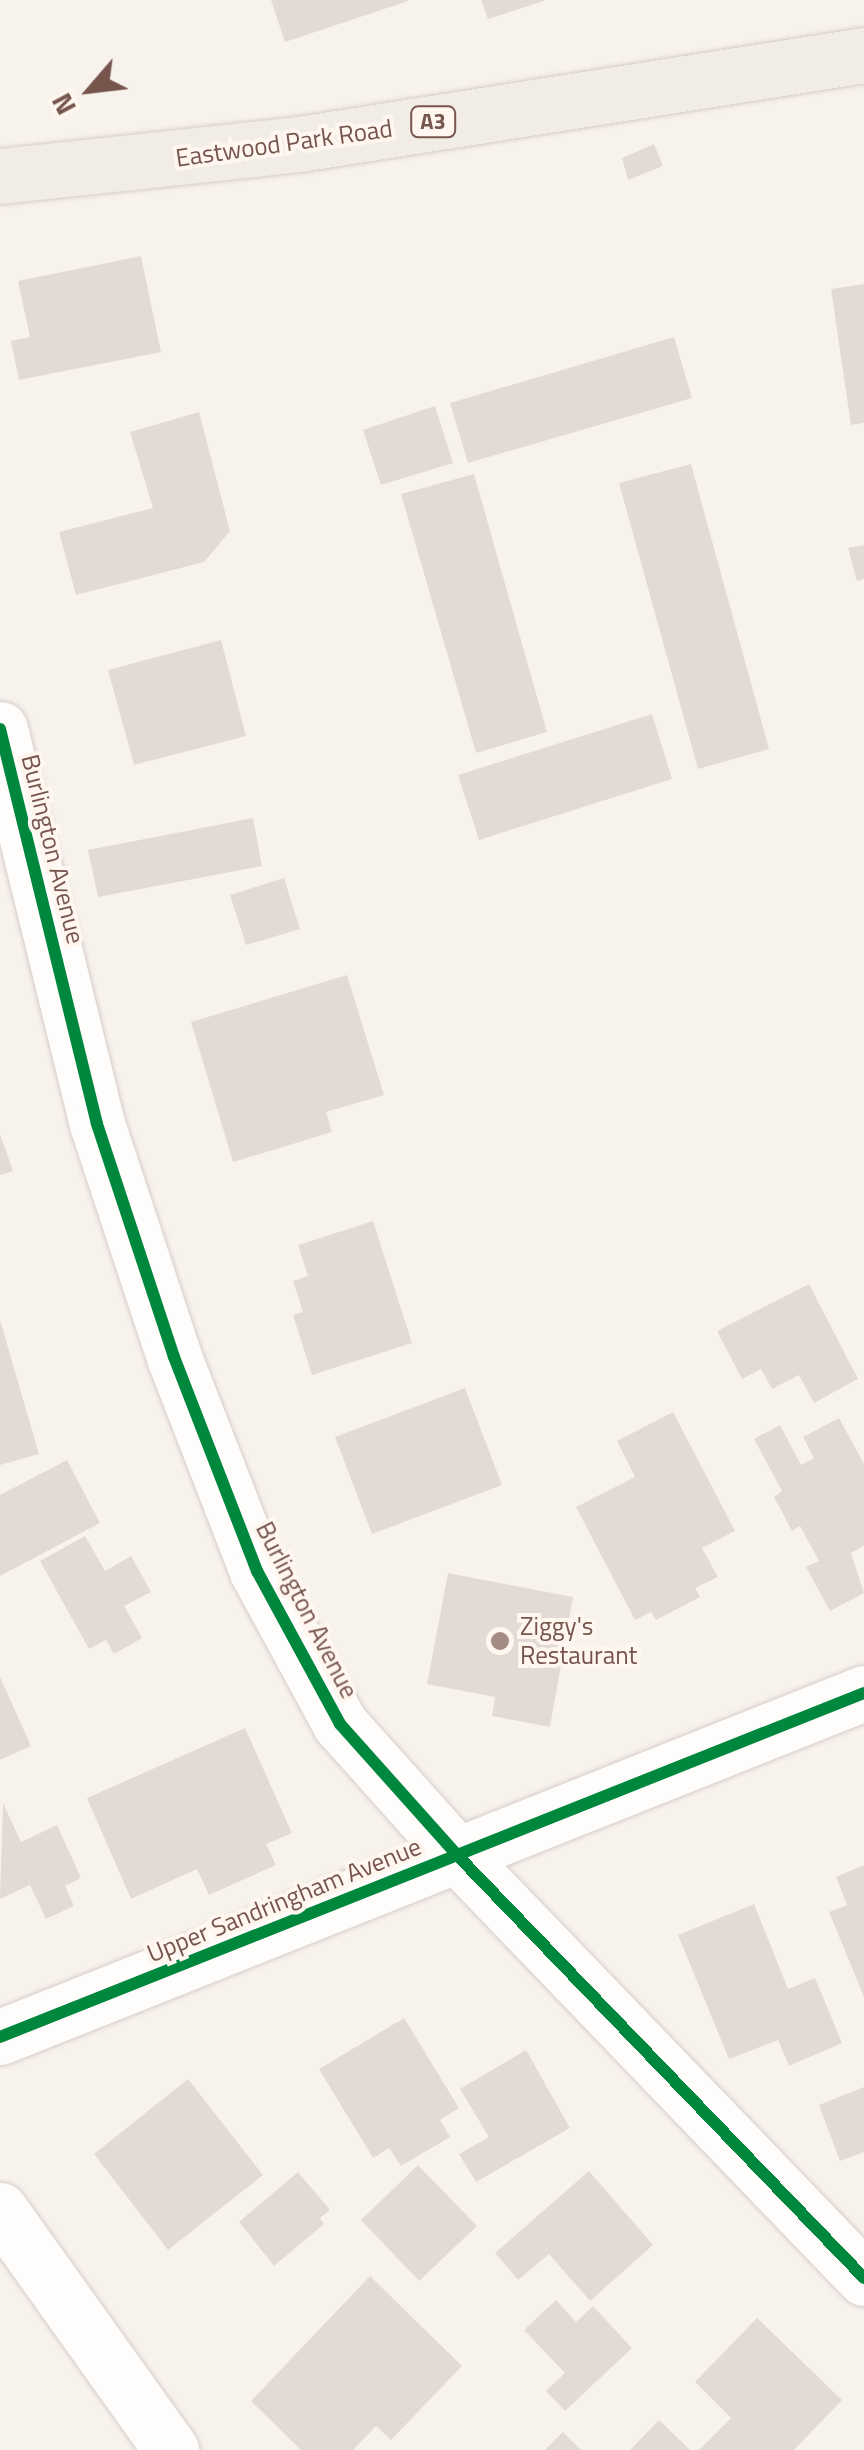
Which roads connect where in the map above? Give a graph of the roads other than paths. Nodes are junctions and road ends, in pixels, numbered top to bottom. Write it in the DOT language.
graph roads {
  1 [pos="864,55"];
  2 [pos="0,176"];
  3 [pos="0,729"];
  4 [pos="864,1693"];
  5 [pos="457,1855"];
  6 [pos="0,2038"];
  7 [pos="0,2210"];
  8 [pos="864,2278"];
  9 [pos="172,2450"];
  1 -- 2 [label="main road, Eastwood Park Road / A3"];
  3 -- 5 [label="street, Burlington Avenue"];
  4 -- 5 [label="street, Upper Sandringham Avenue"];
  5 -- 6 [label="street, Upper Sandringham Avenue"];
  5 -- 8 [label="street, Burlington Avenue"];
  7 -- 9 [label="street"];
}
